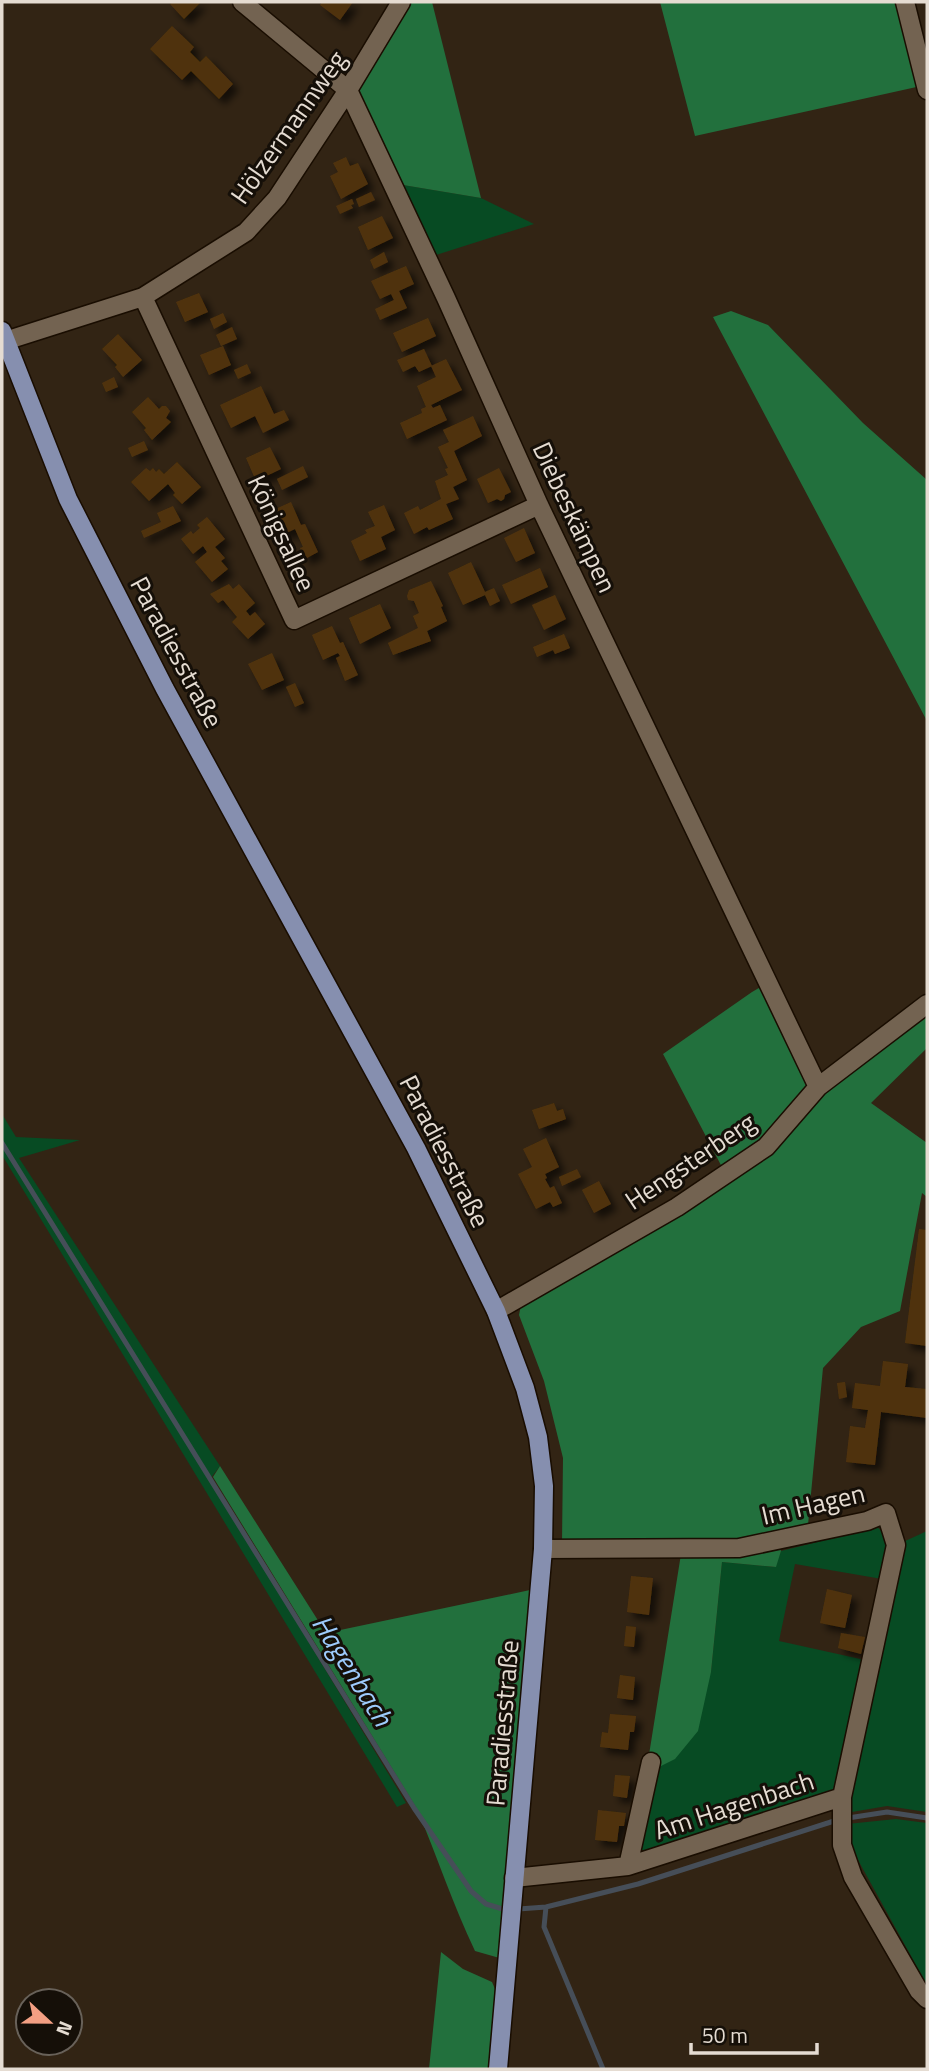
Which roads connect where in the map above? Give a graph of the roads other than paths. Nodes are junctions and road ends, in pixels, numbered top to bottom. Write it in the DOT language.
graph roads {
  1 [pos="242,2"];
  2 [pos="401,2"];
  3 [pos="905,2"];
  4 [pos="348,90"];
  5 [pos="927,90"];
  6 [pos="143,297"];
  7 [pos="4,336"];
  8 [pos="539,505"];
  9 [pos="927,1004"];
  10 [pos="818,1087"];
  11 [pos="496,1311"];
  12 [pos="543,1549"];
  13 [pos="651,1762"];
  14 [pos="842,1797"];
  15 [pos="628,1866"];
  16 [pos="514,1878"];
  17 [pos="927,1999"];
  18 [pos="498,2069"];
  1 -- 4 [label="street, Diebeskämpen"];
  2 -- 4 [label="street, Hölzermannweg"];
  3 -- 5 [label="street"];
  4 -- 6 [label="street, Hölzermannweg"];
  4 -- 8 [label="street, Diebeskämpen"];
  6 -- 7 [label="street, Hölzermannweg"];
  6 -- 8 [label="street, Königsallee"];
  7 -- 11 [label="main road, Paradiesstraße"];
  8 -- 10 [label="street, Diebeskämpen"];
  9 -- 10 [label="street, Hengsterberg"];
  10 -- 11 [label="street, Hengsterberg"];
  11 -- 12 [label="main road, Paradiesstraße"];
  12 -- 14 [label="street, Im Hagen"];
  12 -- 16 [label="main road, Paradiesstraße"];
  13 -- 15 [label="street, Am Hagenbach"];
  14 -- 15 [label="street, Am Hagenbach"];
  14 -- 17 [label="street, Am Hagenbach"];
  15 -- 16 [label="street, Am Hagenbach"];
  16 -- 18 [label="main road, Paradiesstraße"];
}
